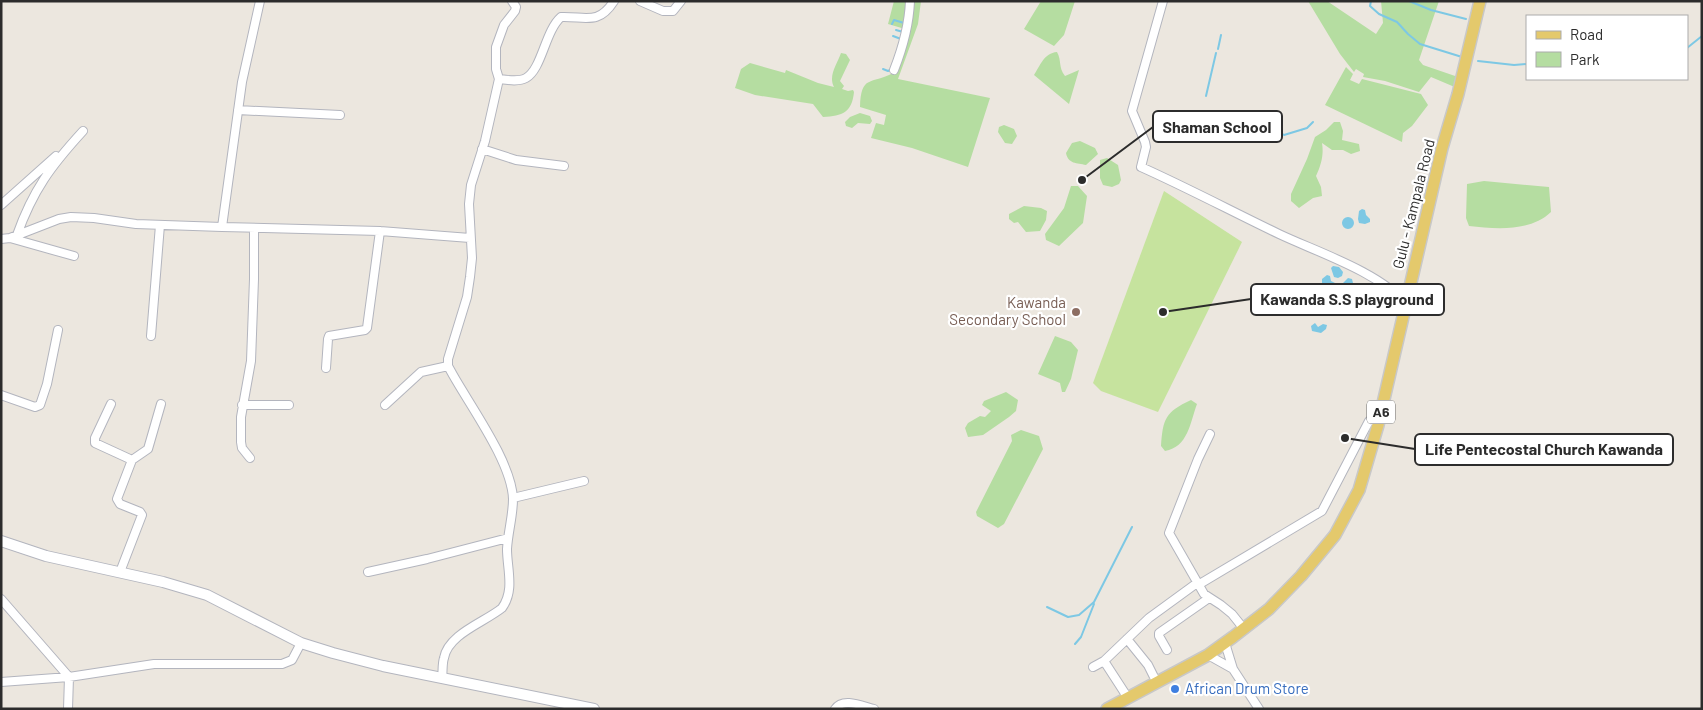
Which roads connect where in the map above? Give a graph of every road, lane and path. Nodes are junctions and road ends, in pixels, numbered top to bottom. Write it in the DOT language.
graph roads {
  1 [pos="260,1"];
  2 [pos="512,1"];
  3 [pos="614,1"];
  4 [pos="640,1"];
  5 [pos="681,1"];
  6 [pos="910,1"];
  7 [pos="1163,1"];
  8 [pos="1480,1"];
  9 [pos="894,70"];
  10 [pos="499,79"];
  11 [pos="238,110"];
  12 [pos="340,115"];
  13 [pos="482,149"];
  14 [pos="564,166"];
  15 [pos="1,206"];
  16 [pos="160,225"];
  17 [pos="222,227"];
  18 [pos="254,228"];
  19 [pos="380,232"];
  20 [pos="9,237"];
  21 [pos="470,238"];
  22 [pos="74,256"];
  23 [pos="1406,304"];
  24 [pos="58,330"];
  25 [pos="151,336"];
  26 [pos="448,366"];
  27 [pos="326,368"];
  28 [pos="1,395"];
  29 [pos="111,404"];
  30 [pos="161,404"];
  31 [pos="242,405"];
  32 [pos="289,405"];
  33 [pos="385,405"];
  34 [pos="1380,419"];
  35 [pos="1210,434"];
  36 [pos="250,458"];
  37 [pos="132,460"];
  38 [pos="584,482"];
  39 [pos="513,498"];
  40 [pos="508,538"];
  41 [pos="1,542"];
  42 [pos="120,572"];
  43 [pos="368,572"];
  44 [pos="1198,584"];
  45 [pos="1209,598"];
  46 [pos="1,599"];
  47 [pos="1244,629"];
  48 [pos="1127,639"];
  49 [pos="301,643"];
  50 [pos="1225,643"];
  51 [pos="1167,650"];
  52 [pos="1208,655"];
  53 [pos="1104,661"];
  54 [pos="1093,667"];
  55 [pos="1233,668"];
  56 [pos="69,677"];
  57 [pos="442,678"];
  58 [pos="1,682"];
  59 [pos="1157,683"];
  60 [pos="1128,698"];
  61 [pos="575,707"];
  62 [pos="68,709"];
  63 [pos="594,709"];
  64 [pos="834,709"];
  65 [pos="874,709"];
  66 [pos="1107,709"];
  67 [pos="1258,709"];
  1 -- 11 [label="street"];
  2 -- 10 [label="street"];
  3 -- 10 [label="street"];
  4 -- 5 [label="street"];
  6 -- 9 [label="street"];
  7 -- 23 [label="street"];
  8 -- 23 [label="main road, Gulu - Kampala Road / A6"];
  10 -- 13 [label="street"];
  11 -- 12 [label="street"];
  11 -- 17 [label="street"];
  13 -- 14 [label="street"];
  13 -- 21 [label="street"];
  15 -- 20 [label="street"];
  16 -- 17 [label="street"];
  16 -- 20 [label="street"];
  16 -- 25 [label="street"];
  17 -- 18 [label="street"];
  18 -- 19 [label="street"];
  18 -- 31 [label="street"];
  19 -- 21 [label="street"];
  19 -- 27 [label="street"];
  20 -- 22 [label="street"];
  21 -- 26 [label="street"];
  23 -- 34 [label="main road, Gulu - Kampala Road / A6"];
  24 -- 28 [label="street"];
  26 -- 33 [label="street"];
  26 -- 39 [label="street"];
  29 -- 37 [label="street"];
  30 -- 37 [label="street"];
  31 -- 32 [label="street"];
  31 -- 36 [label="street"];
  34 -- 44 [label="street"];
  34 -- 47 [label="main road, Gulu - Kampala Road / A6"];
  35 -- 44 [label="street"];
  37 -- 42 [label="street"];
  38 -- 39 [label="street"];
  39 -- 40 [label="street"];
  40 -- 43 [label="street"];
  40 -- 57 [label="street"];
  41 -- 42 [label="street"];
  42 -- 49 [label="street"];
  44 -- 45 [label="street"];
  44 -- 48 [label="street"];
  45 -- 47 [label="street"];
  45 -- 51 [label="street"];
  46 -- 56 [label="street"];
  47 -- 50 [label="main road, Gulu - Kampala Road / A6"];
  48 -- 53 [label="street"];
  48 -- 59 [label="street"];
  49 -- 56 [label="street"];
  49 -- 57 [label="street"];
  50 -- 52 [label="main road, Gulu - Kampala Road / A6"];
  50 -- 55 [label="street"];
  52 -- 55 [label="street"];
  52 -- 59 [label="main road, Gulu - Kampala Road / A6"];
  53 -- 54 [label="street"];
  53 -- 60 [label="street"];
  55 -- 67 [label="street"];
  56 -- 58 [label="street"];
  56 -- 62 [label="street"];
  57 -- 61 [label="street"];
  59 -- 60 [label="main road, Gulu - Kampala Road / A6"];
  60 -- 66 [label="main road, Gulu - Kampala Road / A6"];
  61 -- 63 [label="street"];
  64 -- 65 [label="street"];
}
